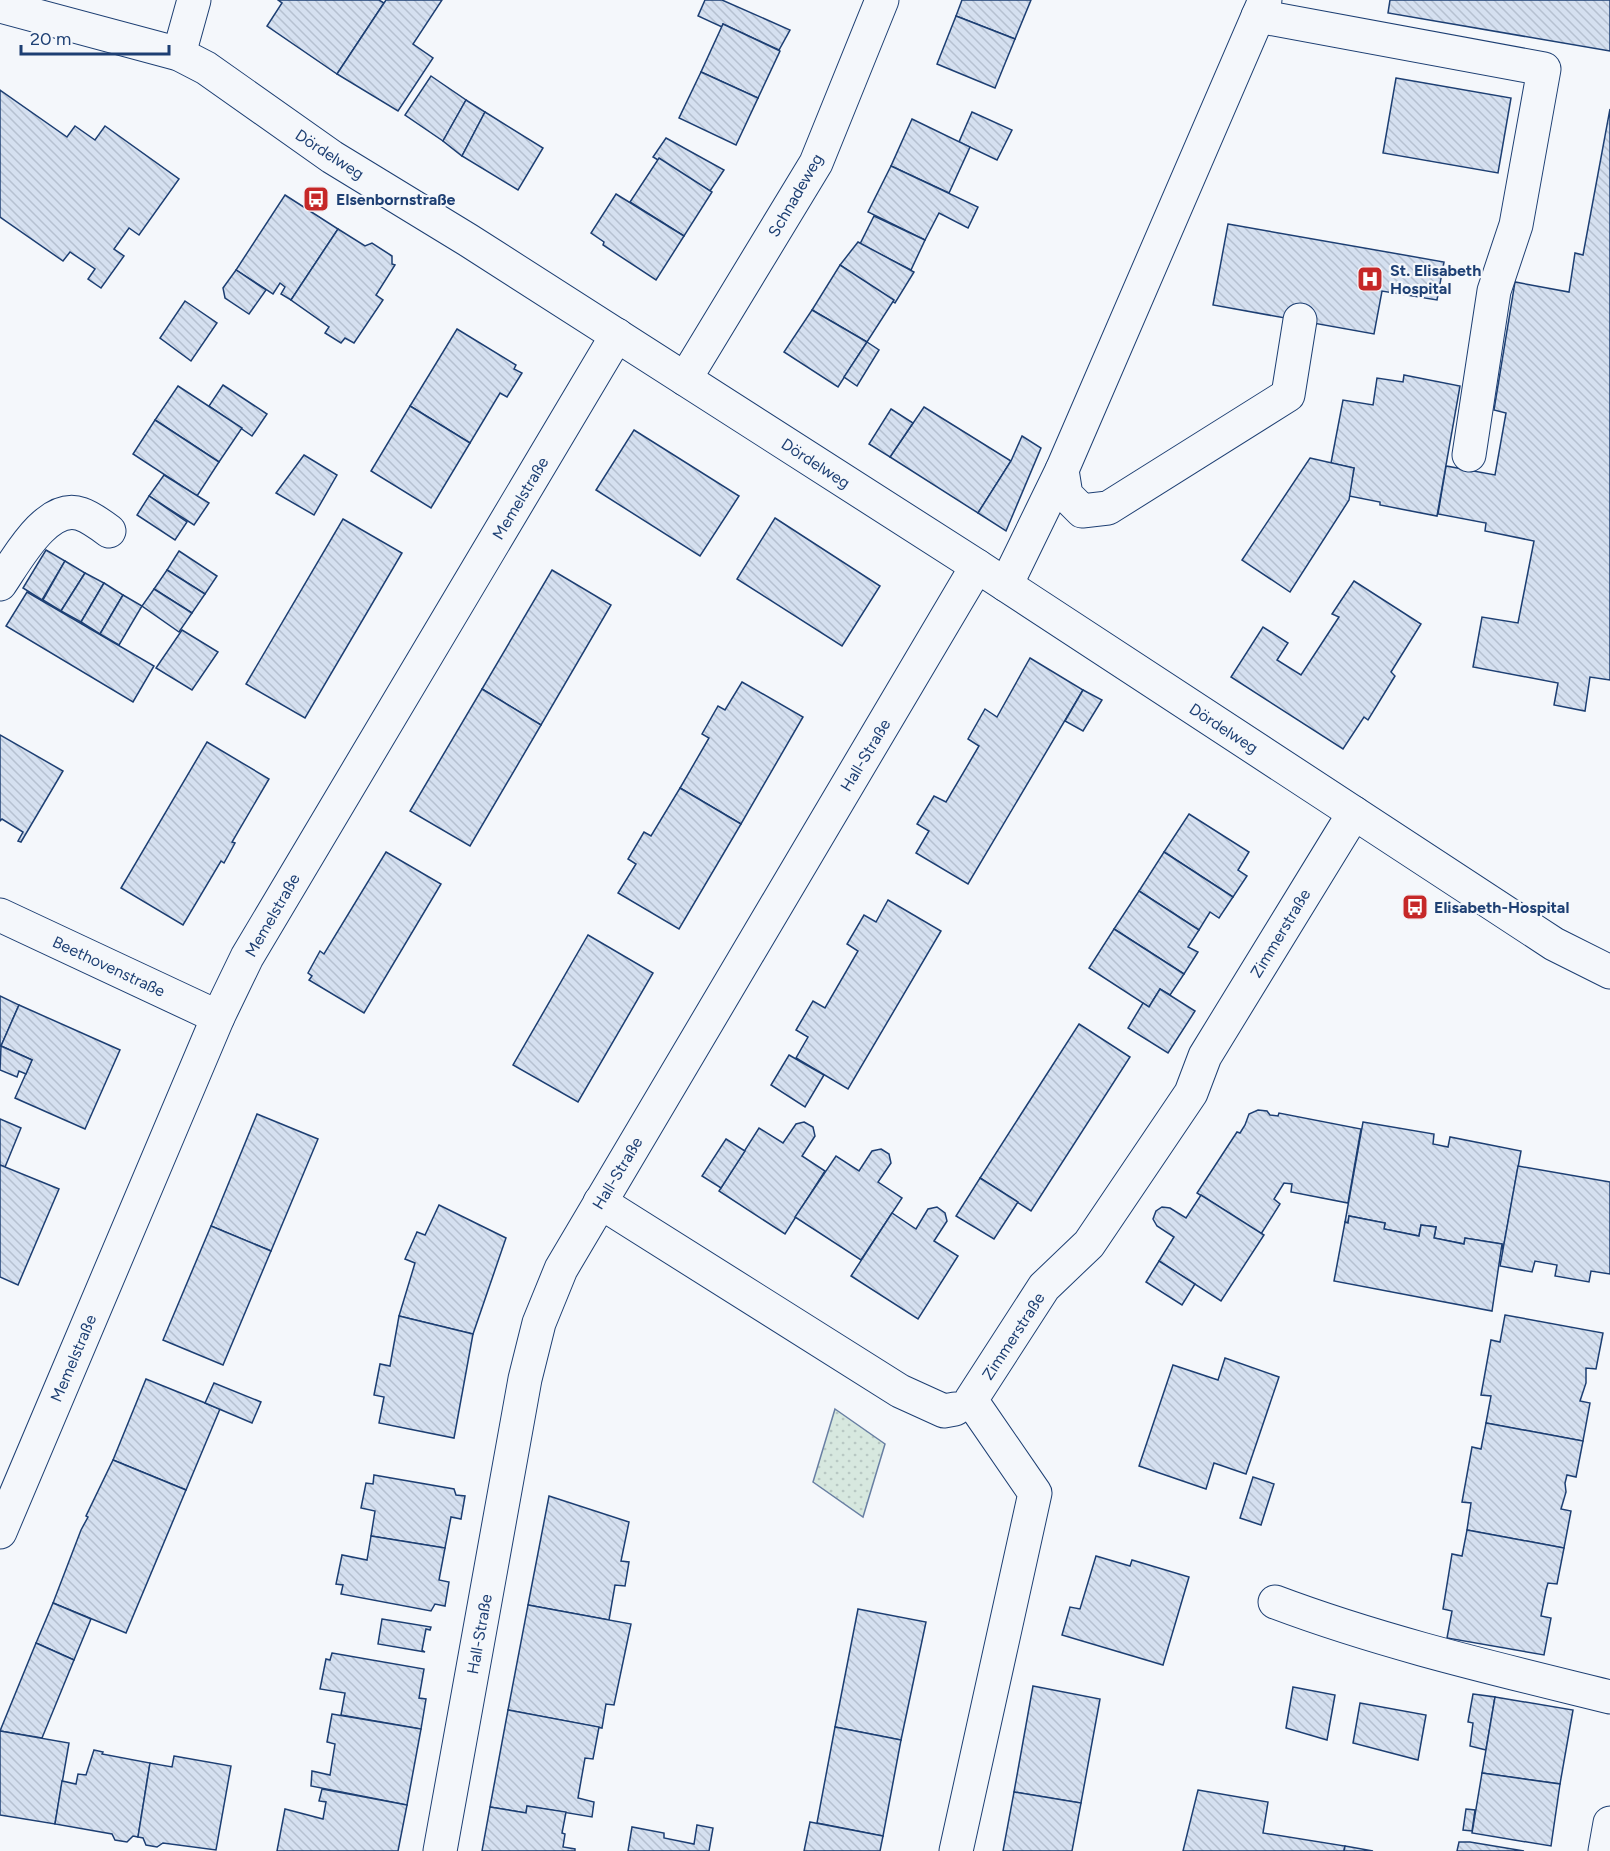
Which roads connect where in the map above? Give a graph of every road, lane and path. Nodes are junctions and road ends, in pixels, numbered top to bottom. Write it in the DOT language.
graph roads {
  1 [pos="194,0"];
  2 [pos="882,0"];
  3 [pos="0,6"];
  4 [pos="1262,8"];
  5 [pos="179,54"];
  6 [pos="1300,320"];
  7 [pos="616,335"];
  8 [pos="685,379"];
  9 [pos="1469,455"];
  10 [pos="1062,470"];
  11 [pos="109,531"];
  12 [pos="977,566"];
  13 [pos="0,584"];
  14 [pos="1006,585"];
  15 [pos="1354,813"];
  16 [pos="0,915"];
  17 [pos="1610,972"];
  18 [pos="218,1017"];
  19 [pos="600,1202"];
  20 [pos="955,1409"];
  21 [pos="0,1532"];
  22 [pos="1275,1602"];
  23 [pos="1610,1697"];
  24 [pos="1610,1823"];
  25 [pos="440,1851"];
  26 [pos="956,1851"];
  27 [pos="1605,1851"];
  1 -- 5 [label="street"];
  2 -- 8 [label="street, Schnadeweg"];
  3 -- 5 [label="street, Dördelweg"];
  4 -- 9 [label="street"];
  4 -- 10 [label="street"];
  5 -- 7 [label="street, Dördelweg"];
  6 -- 10 [label="street"];
  7 -- 8 [label="street, Dördelweg"];
  7 -- 18 [label="street, Memelstraße"];
  8 -- 12 [label="street, Dördelweg"];
  10 -- 14 [label="street"];
  11 -- 13 [label="street"];
  12 -- 14 [label="street, Dördelweg"];
  12 -- 19 [label="street, Hall-Straße"];
  14 -- 15 [label="street, Dördelweg"];
  15 -- 17 [label="street, Dördelweg"];
  15 -- 26 [label="street, Zimmerstraße"];
  16 -- 18 [label="street, Beethovenstraße"];
  18 -- 21 [label="street, Memelstraße"];
  19 -- 20 [label="street"];
  19 -- 25 [label="street, Hall-Straße"];
  22 -- 23 [label="street"];
  24 -- 27 [label="street"];
}
